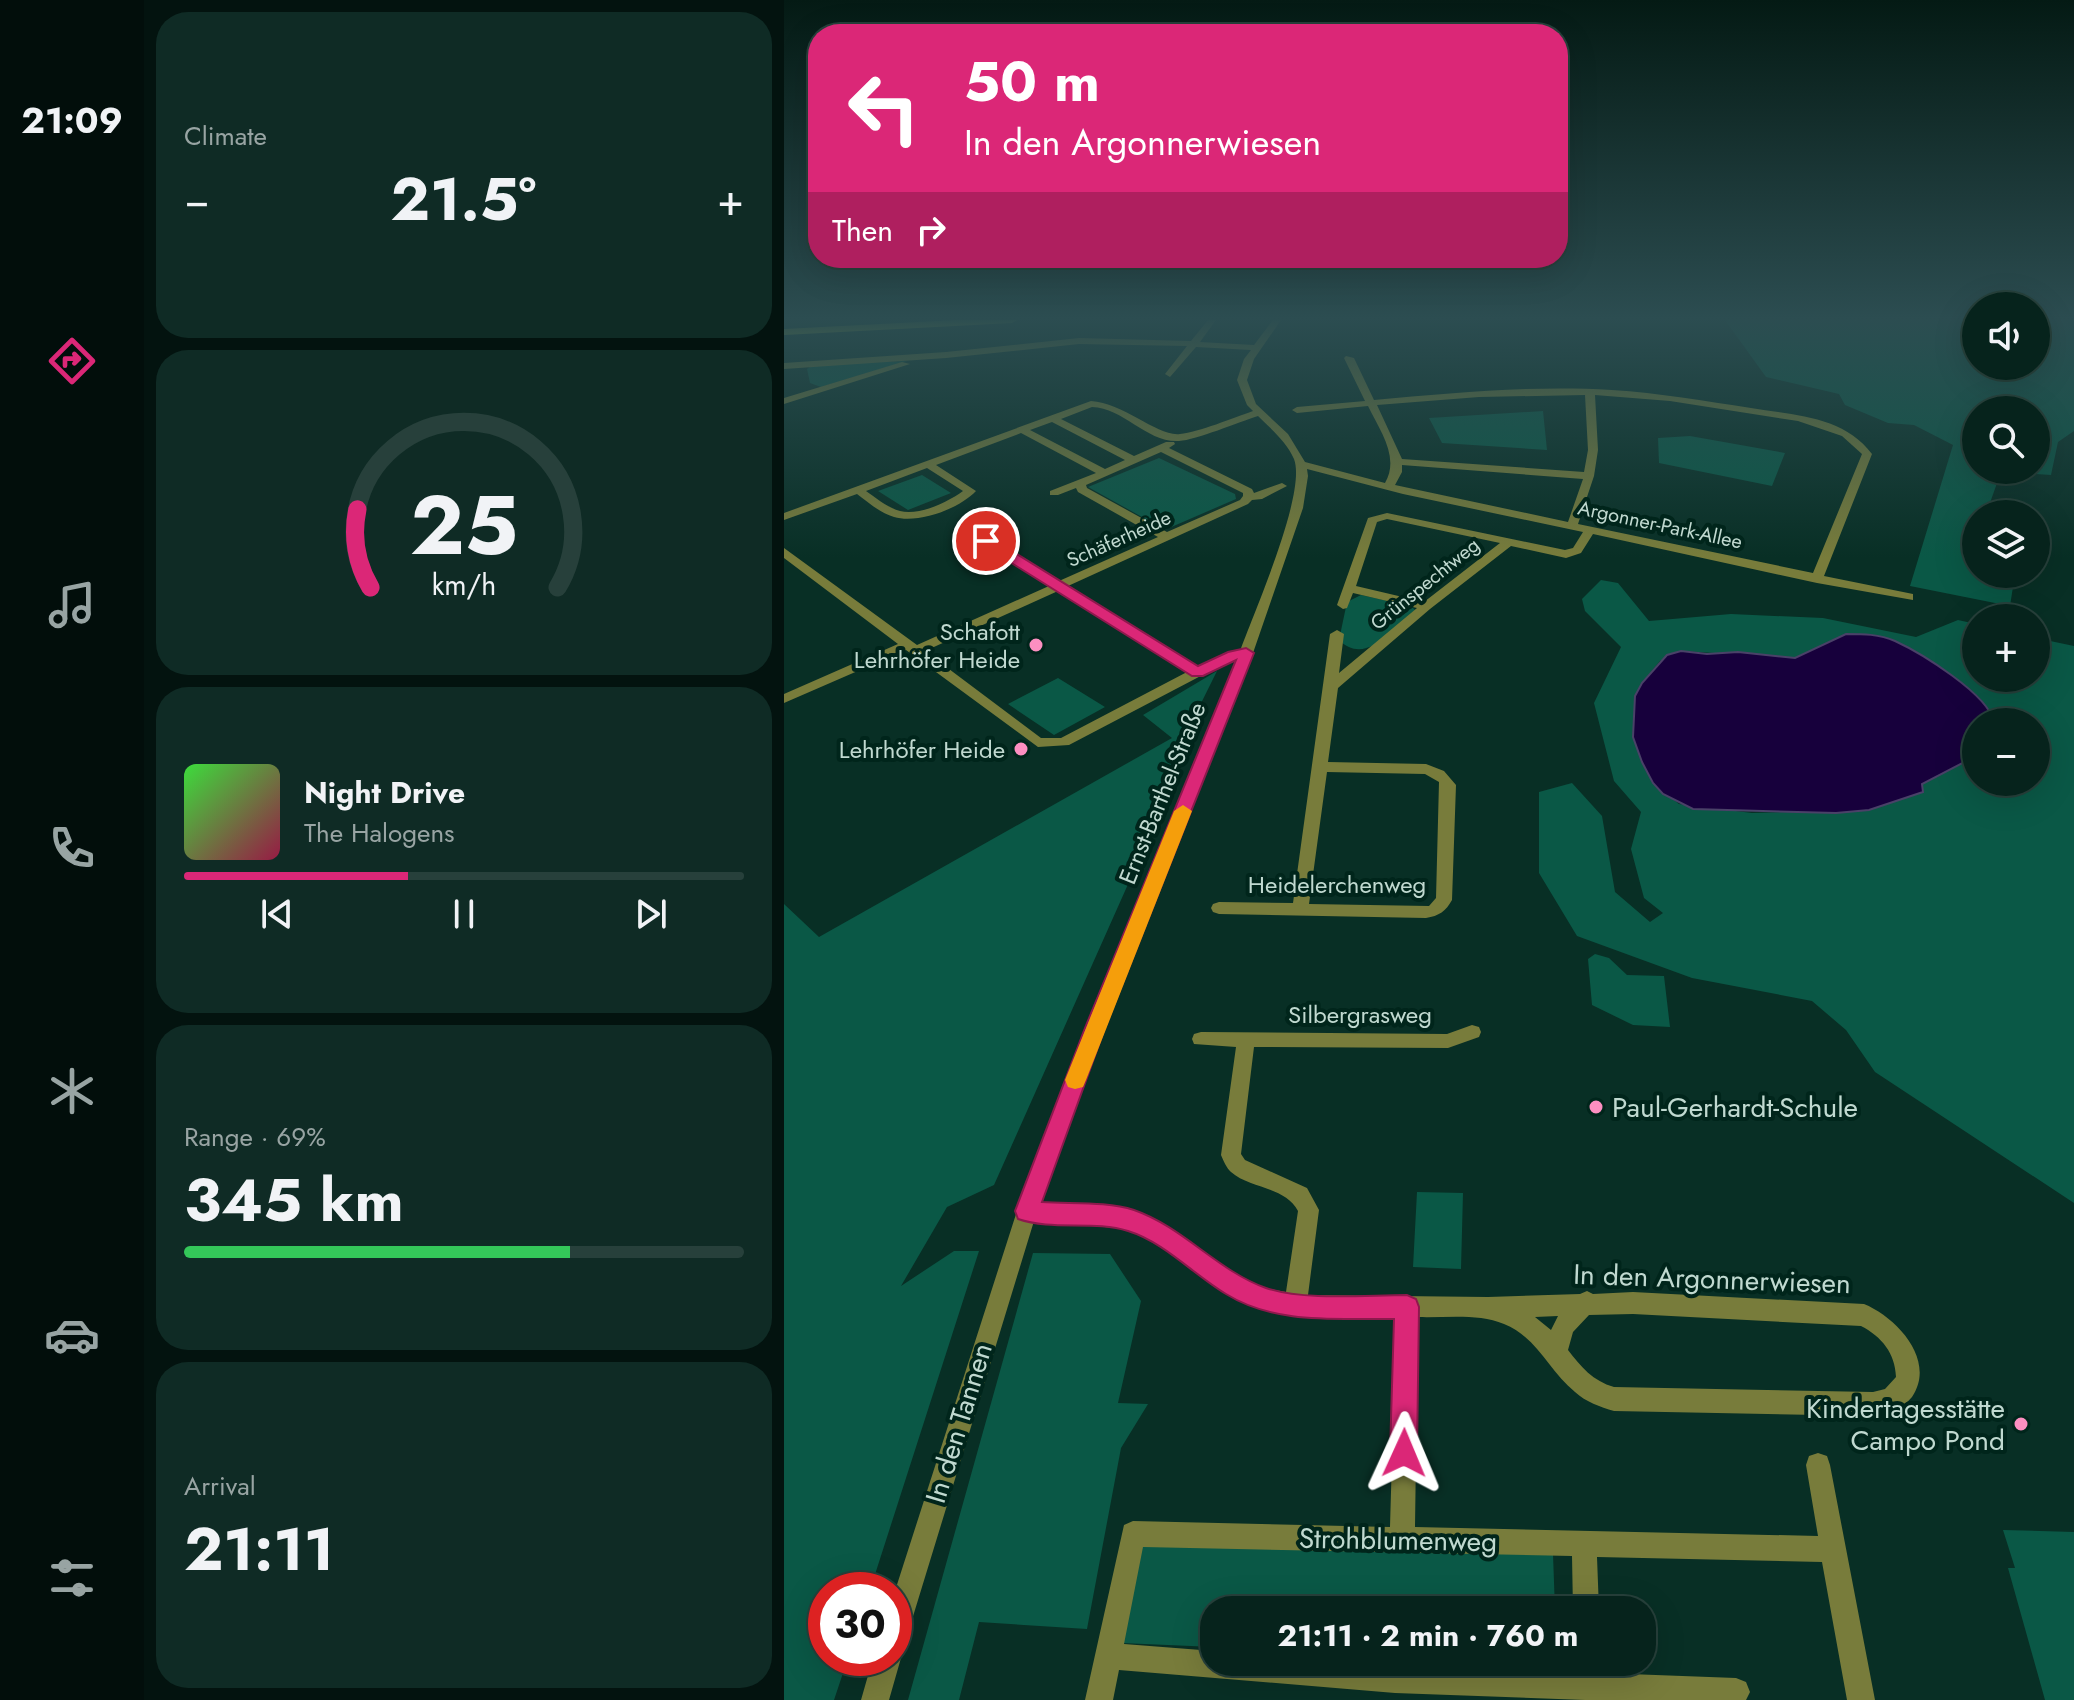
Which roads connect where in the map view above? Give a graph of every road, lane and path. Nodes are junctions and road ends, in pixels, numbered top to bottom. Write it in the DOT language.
graph roads {
  1 [pos="1249,399"];
  2 [pos="1369,399"];
  3 [pos="1418,399"];
  4 [pos="1590,399"];
  5 [pos="1675,399"];
  6 [pos="1371,403"];
  7 [pos="1297,410"];
  8 [pos="1258,413"];
  9 [pos="1052,418"];
  10 [pos="1022,430"];
  11 [pos="1179,438"];
  12 [pos="1161,448"];
  13 [pos="1132,459"];
  14 [pos="1399,462"];
  15 [pos="928,464"];
  16 [pos="1302,470"];
  17 [pos="1103,472"];
  18 [pos="1589,476"];
  19 [pos="1087,479"];
  20 [pos="1282,486"];
  21 [pos="1389,486"];
  22 [pos="858,490"];
  23 [pos="1403,491"];
  24 [pos="1054,493"];
  25 [pos="1249,496"];
  26 [pos="784,517"];
  27 [pos="1572,526"];
  28 [pos="1590,530"];
  29 [pos="1167,537"];
  30 [pos="986,541"];
  31 [pos="1509,542"];
  32 [pos="784,552"];
  33 [pos="1817,579"];
  34 [pos="1059,586"];
  35 [pos="1350,588"];
  36 [pos="1909,597"];
  37 [pos="1343,605"];
  38 [pos="1426,606"];
  39 [pos="1337,634"];
  40 [pos="911,648"];
  41 [pos="1246,653"];
  42 [pos="1197,672"];
  43 [pos="1331,687"];
  44 [pos="784,699"];
  45 [pos="1322,767"];
  46 [pos="1219,908"];
  47 [pos="1300,910"];
  48 [pos="1472,1032"];
  49 [pos="1201,1039"];
  50 [pos="1246,1040"];
  51 [pos="1027,1211"];
  52 [pos="1587,1302"];
  53 [pos="1295,1305"];
  54 [pos="1407,1307"];
  55 [pos="1488,1308"];
  56 [pos="1556,1354"];
  57 [pos="1818,1465"];
  58 [pos="1402,1541"];
  59 [pos="1584,1544"];
  60 [pos="1833,1549"];
  61 [pos="912,1578"];
  62 [pos="1586,1596"];
  63 [pos="1108,1656"];
  64 [pos="1200,1663"];
  65 [pos="882,1676"];
  66 [pos="1358,1676"];
  67 [pos="1492,1676"];
  68 [pos="1611,1676"];
  69 [pos="1736,1692"];
  70 [pos="875,1700"];
  71 [pos="1099,1700"];
  72 [pos="1861,1700"];
  1 -- 8 [label="street"];
  2 -- 6 [label="street"];
  3 -- 6 [label="street"];
  4 -- 18 [label="street"];
  5 -- 33 [label="street"];
  6 -- 7 [label="street"];
  6 -- 14 [label="street"];
  8 -- 11 [label="street"];
  8 -- 16 [label="street"];
  9 -- 10 [label="street"];
  9 -- 11 [label="street"];
  9 -- 13 [label="street"];
  10 -- 15 [label="street"];
  10 -- 17 [label="street"];
  11 -- 12 [label="street"];
  12 -- 13 [label="street"];
  12 -- 25 [label="street"];
  13 -- 17 [label="street"];
  14 -- 18 [label="street"];
  14 -- 21 [label="street"];
  15 -- 22 [label="street"];
  15 -- 22 [label="street"];
  16 -- 21 [label="street, Argonner-Park-Allee"];
  16 -- 23 [label="street, Argonner-Park-Allee"];
  16 -- 41 [label="street, Ernst-Barthel-Straße"];
  17 -- 19 [label="street"];
  18 -- 27 [label="street"];
  19 -- 24 [label="street"];
  19 -- 29 [label="street"];
  20 -- 25 [label="street, Schäferheide"];
  21 -- 23 [label="street, Argonner-Park-Allee"];
  22 -- 26 [label="street"];
  23 -- 27 [label="street, Argonner-Park-Allee"];
  25 -- 29 [label="street, Schäferheide"];
  27 -- 28 [label="street, Argonner-Park-Allee"];
  28 -- 31 [label="street, Grünspechtweg"];
  28 -- 33 [label="street, Argonner-Park-Allee"];
  29 -- 34 [label="street, Schäferheide"];
  30 -- 34 [label="street"];
  31 -- 35 [label="street"];
  31 -- 38 [label="street, Grünspechtweg"];
  32 -- 40 [label="street"];
  33 -- 36 [label="street, Argonner-Park-Allee"];
  34 -- 40 [label="street, Schäferheide"];
  34 -- 42 [label="street"];
  35 -- 37 [label="street"];
  35 -- 38 [label="street"];
  38 -- 43 [label="street, Grünspechtweg"];
  39 -- 43 [label="street, Grünspechtweg"];
  40 -- 42 [label="street"];
  40 -- 44 [label="street, Schäferheide"];
  41 -- 42 [label="street"];
  41 -- 51 [label="street, Ernst-Barthel-Straße"];
  43 -- 45 [label="street, Grünspechtweg"];
  45 -- 47 [label="street, Grünspechtweg"];
  45 -- 47 [label="street, Heidelerchenweg"];
  46 -- 47 [label="street, Heidelerchenweg"];
  48 -- 50 [label="street, Silbergrasweg"];
  49 -- 50 [label="street, Silbergrasweg"];
  50 -- 53 [label="street"];
  51 -- 53 [label="street, In den Argonnerwiesen"];
  51 -- 61 [label="street, In den Tannen"];
  52 -- 55 [label="street, In den Argonnerwiesen"];
  52 -- 56 [label="street"];
  52 -- 56 [label="street, In den Argonnerwiesen"];
  53 -- 54 [label="street, In den Argonnerwiesen"];
  54 -- 55 [label="street, In den Argonnerwiesen"];
  54 -- 58 [label="street"];
  55 -- 56 [label="street, In den Argonnerwiesen"];
  57 -- 60 [label="street"];
  58 -- 59 [label="street, Strohblumenweg"];
  58 -- 63 [label="street, Strohblumenweg"];
  59 -- 60 [label="street, Strohblumenweg"];
  59 -- 62 [label="street"];
  60 -- 72 [label="street"];
  63 -- 64 [label="street"];
  63 -- 71 [label="street, Strohblumenweg"];
  65 -- 70 [label="street"];
  66 -- 67 [label="street"];
  68 -- 69 [label="street"];
}
